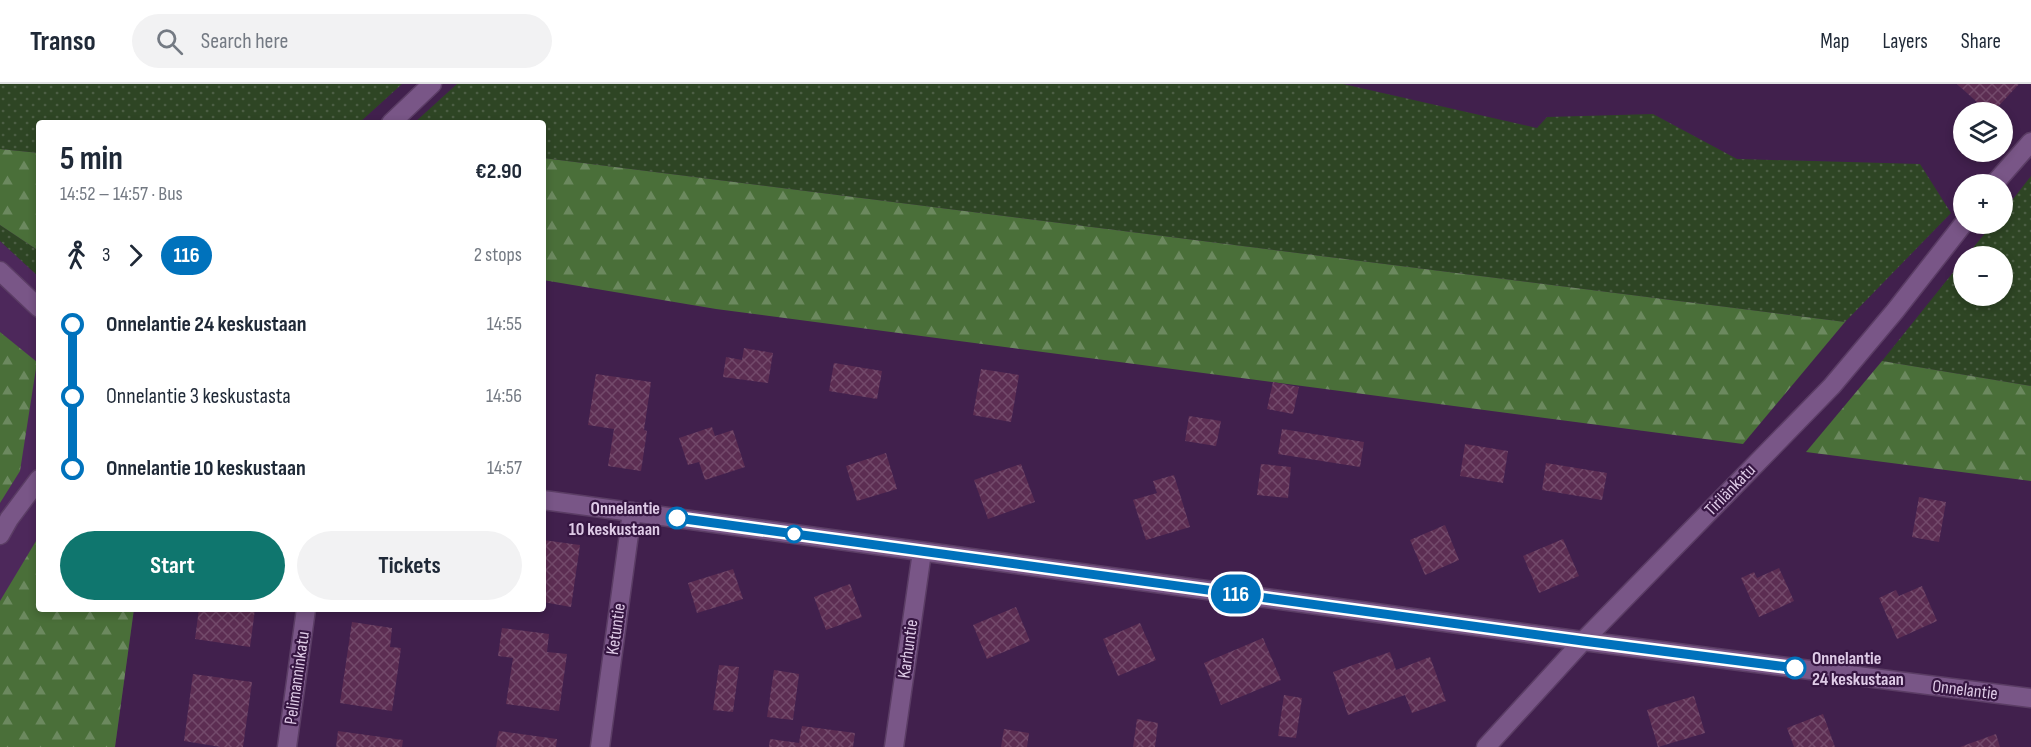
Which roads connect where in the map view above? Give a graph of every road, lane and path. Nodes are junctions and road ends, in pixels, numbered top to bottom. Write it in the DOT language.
graph roads {
  1 [pos="432,84"];
  2 [pos="394,120"];
  3 [pos="2031,142"];
  4 [pos="2003,174"];
  5 [pos="1956,234"];
  6 [pos="0,271"];
  7 [pos="36,305"];
  8 [pos="36,483"];
  9 [pos="546,500"];
  10 [pos="632,512"];
  11 [pos="0,535"];
  12 [pos="922,552"];
  13 [pos="306,612"];
  14 [pos="1583,641"];
  15 [pos="2031,698"];
  16 [pos="288,747"];
  17 [pos="600,747"];
  18 [pos="894,747"];
  19 [pos="1486,747"];
  1 -- 2 [label="street"];
  3 -- 4 [label="street"];
  5 -- 14 [label="street, Tirilänkatu"];
  6 -- 7 [label="street"];
  8 -- 11 [label="street"];
  9 -- 10 [label="street, Onnelantie"];
  10 -- 12 [label="street, Onnelantie"];
  10 -- 17 [label="street, Ketuntie"];
  12 -- 14 [label="street, Onnelantie"];
  12 -- 18 [label="street, Karhuntie"];
  13 -- 16 [label="street, Pelimanninkatu"];
  14 -- 15 [label="street, Onnelantie"];
  14 -- 19 [label="street, Tirilänkatu"];
}
